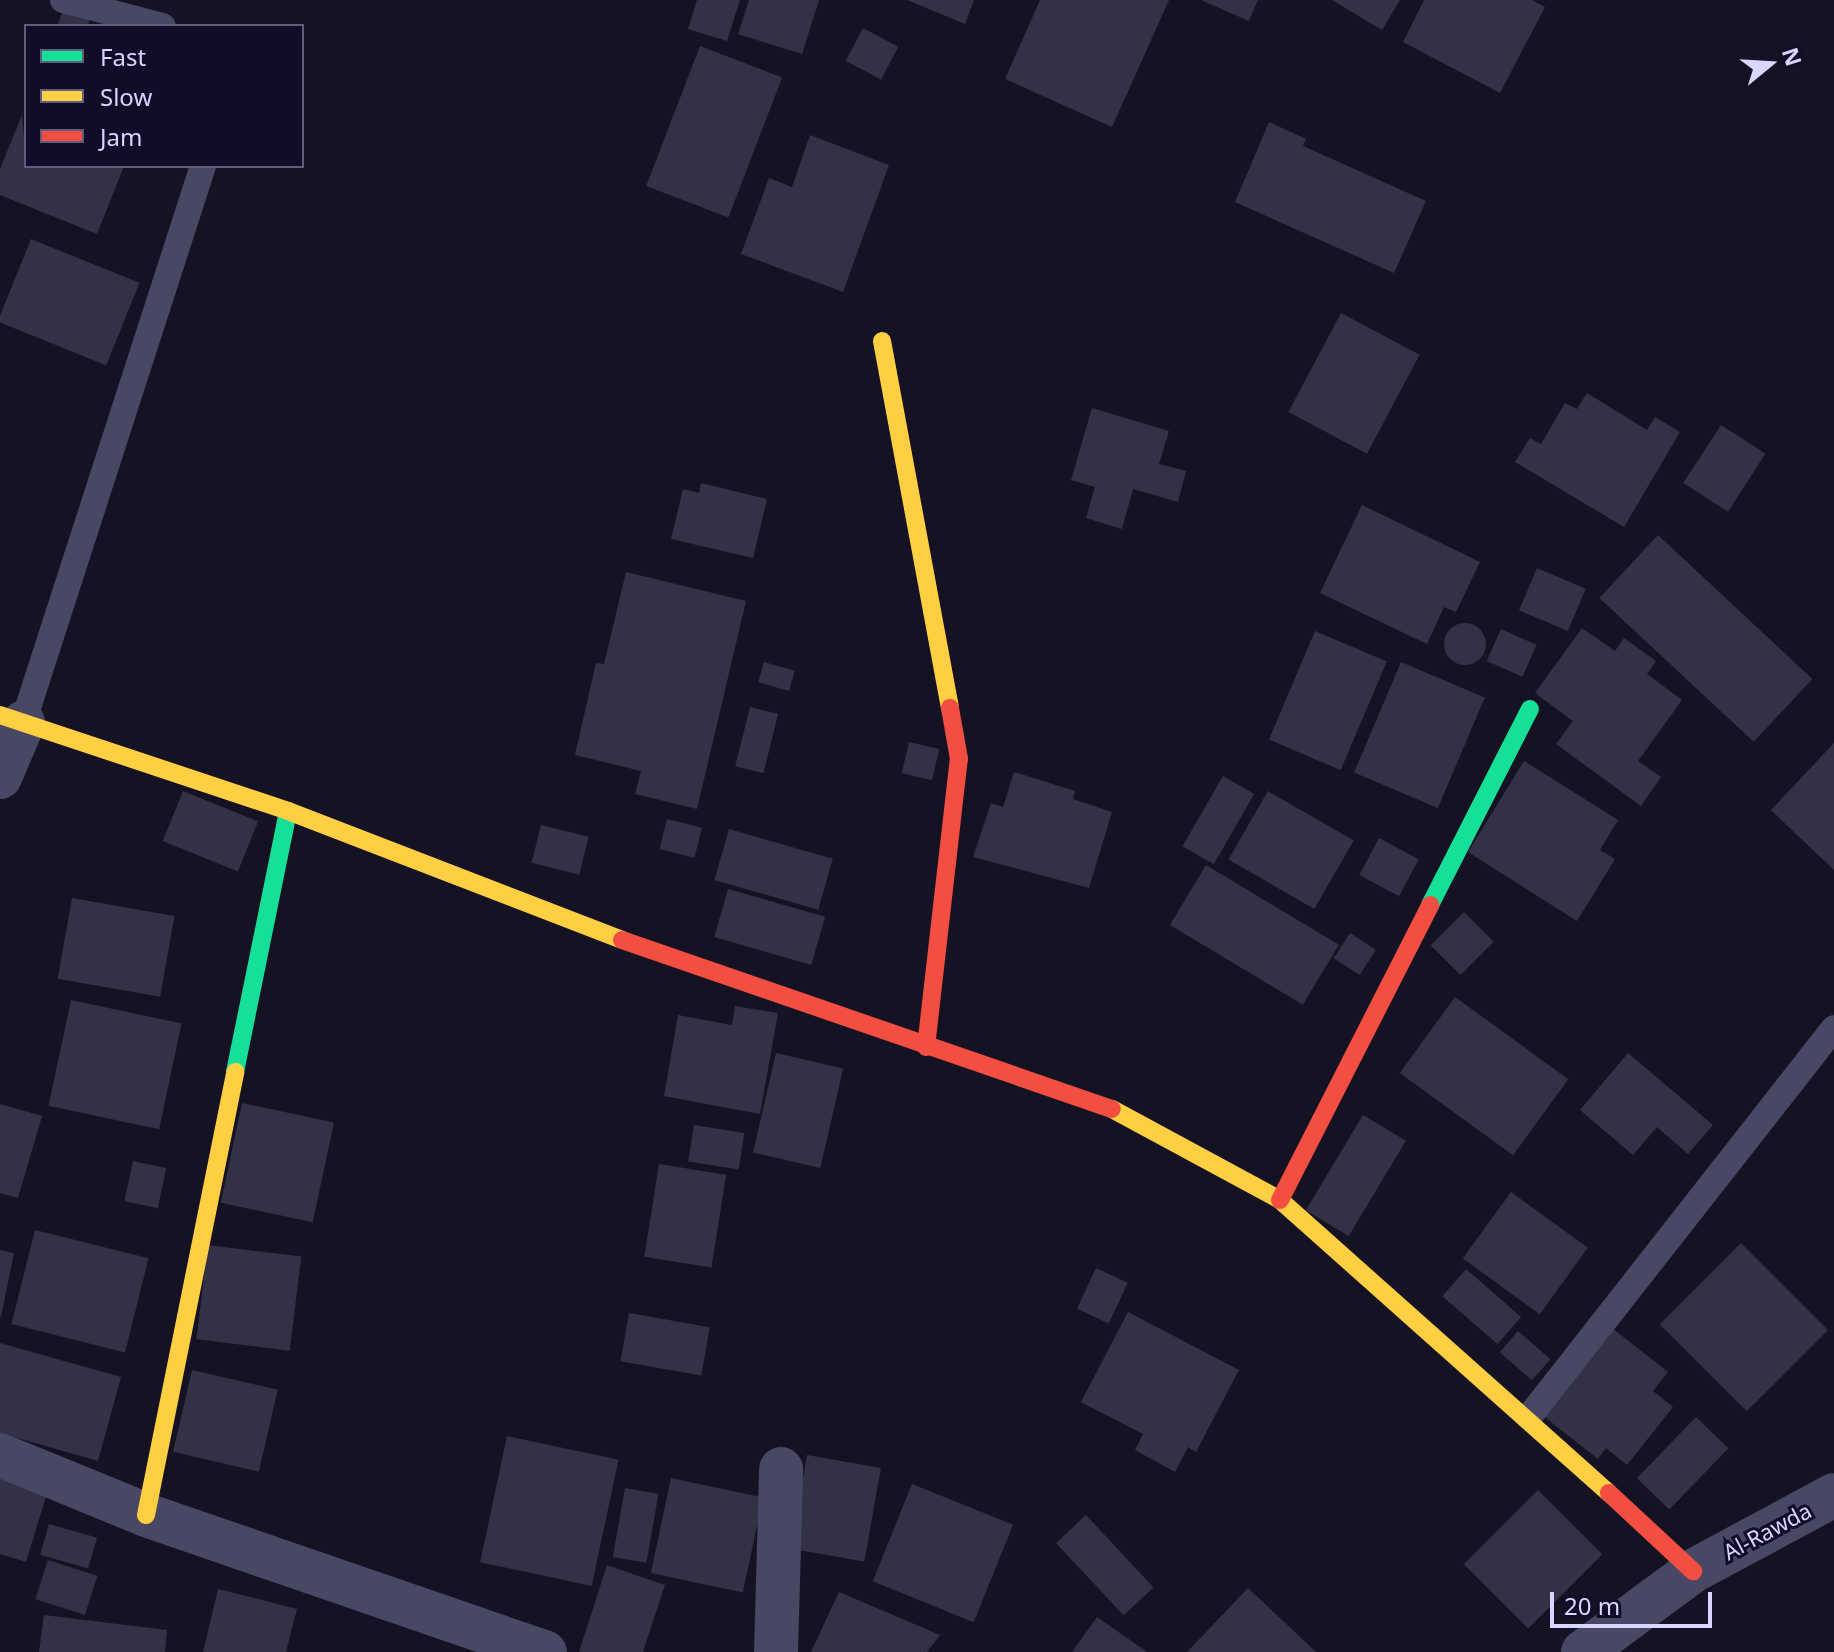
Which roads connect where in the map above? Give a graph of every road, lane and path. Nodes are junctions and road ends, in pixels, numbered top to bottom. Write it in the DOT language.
graph roads {
  1 [pos="63,0"];
  2 [pos="155,24"];
  3 [pos="202,168"];
  4 [pos="882,341"];
  5 [pos="1530,709"];
  6 [pos="12,719"];
  7 [pos="0,777"];
  8 [pos="288,811"];
  9 [pos="1834,1028"];
  10 [pos="926,1047"];
  11 [pos="1280,1200"];
  12 [pos="1529,1417"];
  13 [pos="0,1455"];
  14 [pos="781,1469"];
  15 [pos="1834,1495"];
  16 [pos="146,1515"];
  17 [pos="1693,1571"];
  18 [pos="545,1652"];
  19 [pos="776,1652"];
  20 [pos="1583,1652"];
  1 -- 2 [label="lane"];
  3 -- 6 [label="lane"];
  4 -- 10 [label="street"];
  5 -- 11 [label="street"];
  6 -- 7 [label="street"];
  6 -- 8 [label="street"];
  8 -- 10 [label="street"];
  8 -- 16 [label="street"];
  9 -- 12 [label="lane"];
  10 -- 11 [label="street"];
  11 -- 12 [label="street"];
  12 -- 17 [label="street"];
  13 -- 16 [label="street"];
  14 -- 19 [label="street"];
  15 -- 17 [label="street, Al-Rawda"];
  16 -- 18 [label="street"];
  17 -- 20 [label="street, Al-Rawda"];
}
